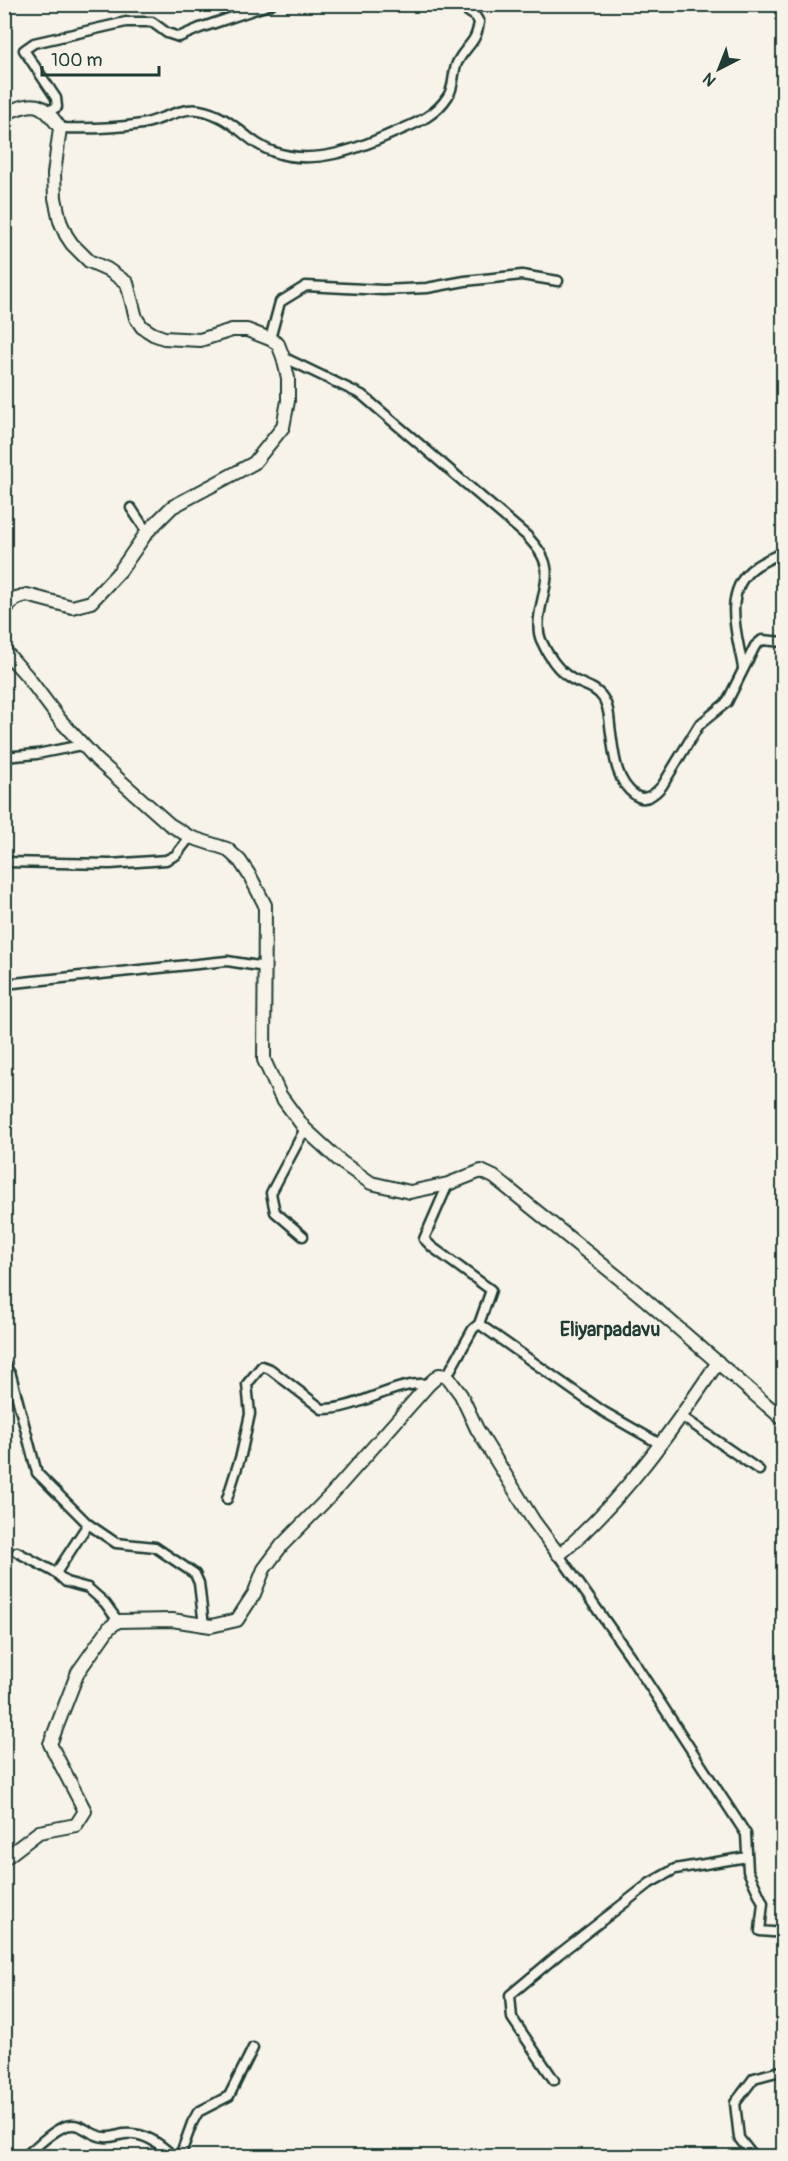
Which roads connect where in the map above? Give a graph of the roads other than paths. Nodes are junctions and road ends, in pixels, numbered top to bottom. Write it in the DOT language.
graph roads {
  1 [pos="271,4"];
  2 [pos="457,4"];
  3 [pos="48,111"];
  4 [pos="4,114"];
  5 [pos="60,128"];
  6 [pos="558,281"];
  7 [pos="270,339"];
  8 [pos="283,357"];
  9 [pos="131,508"];
  10 [pos="147,532"];
  11 [pos="783,552"];
  12 [pos="4,610"];
  13 [pos="783,642"];
  14 [pos="4,650"];
  15 [pos="10,663"];
  16 [pos="743,668"];
  17 [pos="82,745"];
  18 [pos="4,757"];
  19 [pos="190,837"];
  20 [pos="4,862"];
  21 [pos="265,967"];
  22 [pos="4,984"];
  23 [pos="305,1128"];
  24 [pos="448,1184"];
  25 [pos="303,1236"];
  26 [pos="479,1324"];
  27 [pos="718,1362"];
  28 [pos="4,1364"];
  29 [pos="447,1376"];
  30 [pos="429,1384"];
  31 [pos="681,1416"];
  32 [pos="783,1420"];
  33 [pos="660,1444"];
  34 [pos="759,1470"];
  35 [pos="227,1498"];
  36 [pos="88,1524"];
  37 [pos="17,1552"];
  38 [pos="559,1555"];
  39 [pos="56,1573"];
  40 [pos="118,1621"];
  41 [pos="204,1626"];
  42 [pos="747,1857"];
  43 [pos="4,1859"];
  44 [pos="783,1933"];
  45 [pos="253,2048"];
  46 [pos="783,2070"];
  47 [pos="554,2080"];
  48 [pos="25,2157"];
  49 [pos="173,2157"];
  50 [pos="180,2157"];
  51 [pos="753,2157"];
  1 -- 3 [label="street"];
  2 -- 5 [label="street"];
  3 -- 4 [label="main road"];
  3 -- 5 [label="main road"];
  5 -- 7 [label="main road"];
  6 -- 7 [label="street"];
  7 -- 8 [label="main road"];
  8 -- 10 [label="main road"];
  8 -- 16 [label="street"];
  9 -- 10 [label="street"];
  10 -- 12 [label="main road"];
  11 -- 16 [label="street"];
  13 -- 16 [label="street"];
  14 -- 15 [label="main road"];
  15 -- 17 [label="main road"];
  17 -- 18 [label="street"];
  17 -- 19 [label="main road"];
  19 -- 20 [label="street"];
  19 -- 21 [label="main road"];
  21 -- 22 [label="street"];
  21 -- 23 [label="main road"];
  23 -- 24 [label="main road"];
  23 -- 25 [label="street"];
  24 -- 26 [label="street"];
  24 -- 27 [label="main road"];
  26 -- 29 [label="street"];
  26 -- 33 [label="street"];
  27 -- 31 [label="main road"];
  27 -- 32 [label="main road"];
  28 -- 36 [label="street"];
  29 -- 30 [label="main road"];
  29 -- 38 [label="main road"];
  30 -- 35 [label="street"];
  30 -- 41 [label="main road"];
  31 -- 33 [label="main road"];
  31 -- 34 [label="street"];
  33 -- 38 [label="main road"];
  36 -- 39 [label="street"];
  36 -- 41 [label="street"];
  37 -- 39 [label="street"];
  38 -- 42 [label="street"];
  39 -- 40 [label="street"];
  40 -- 41 [label="main road"];
  40 -- 43 [label="main road"];
  42 -- 44 [label="street"];
  42 -- 47 [label="street"];
  45 -- 50 [label="street"];
  46 -- 51 [label="street"];
  48 -- 49 [label="street"];
}
